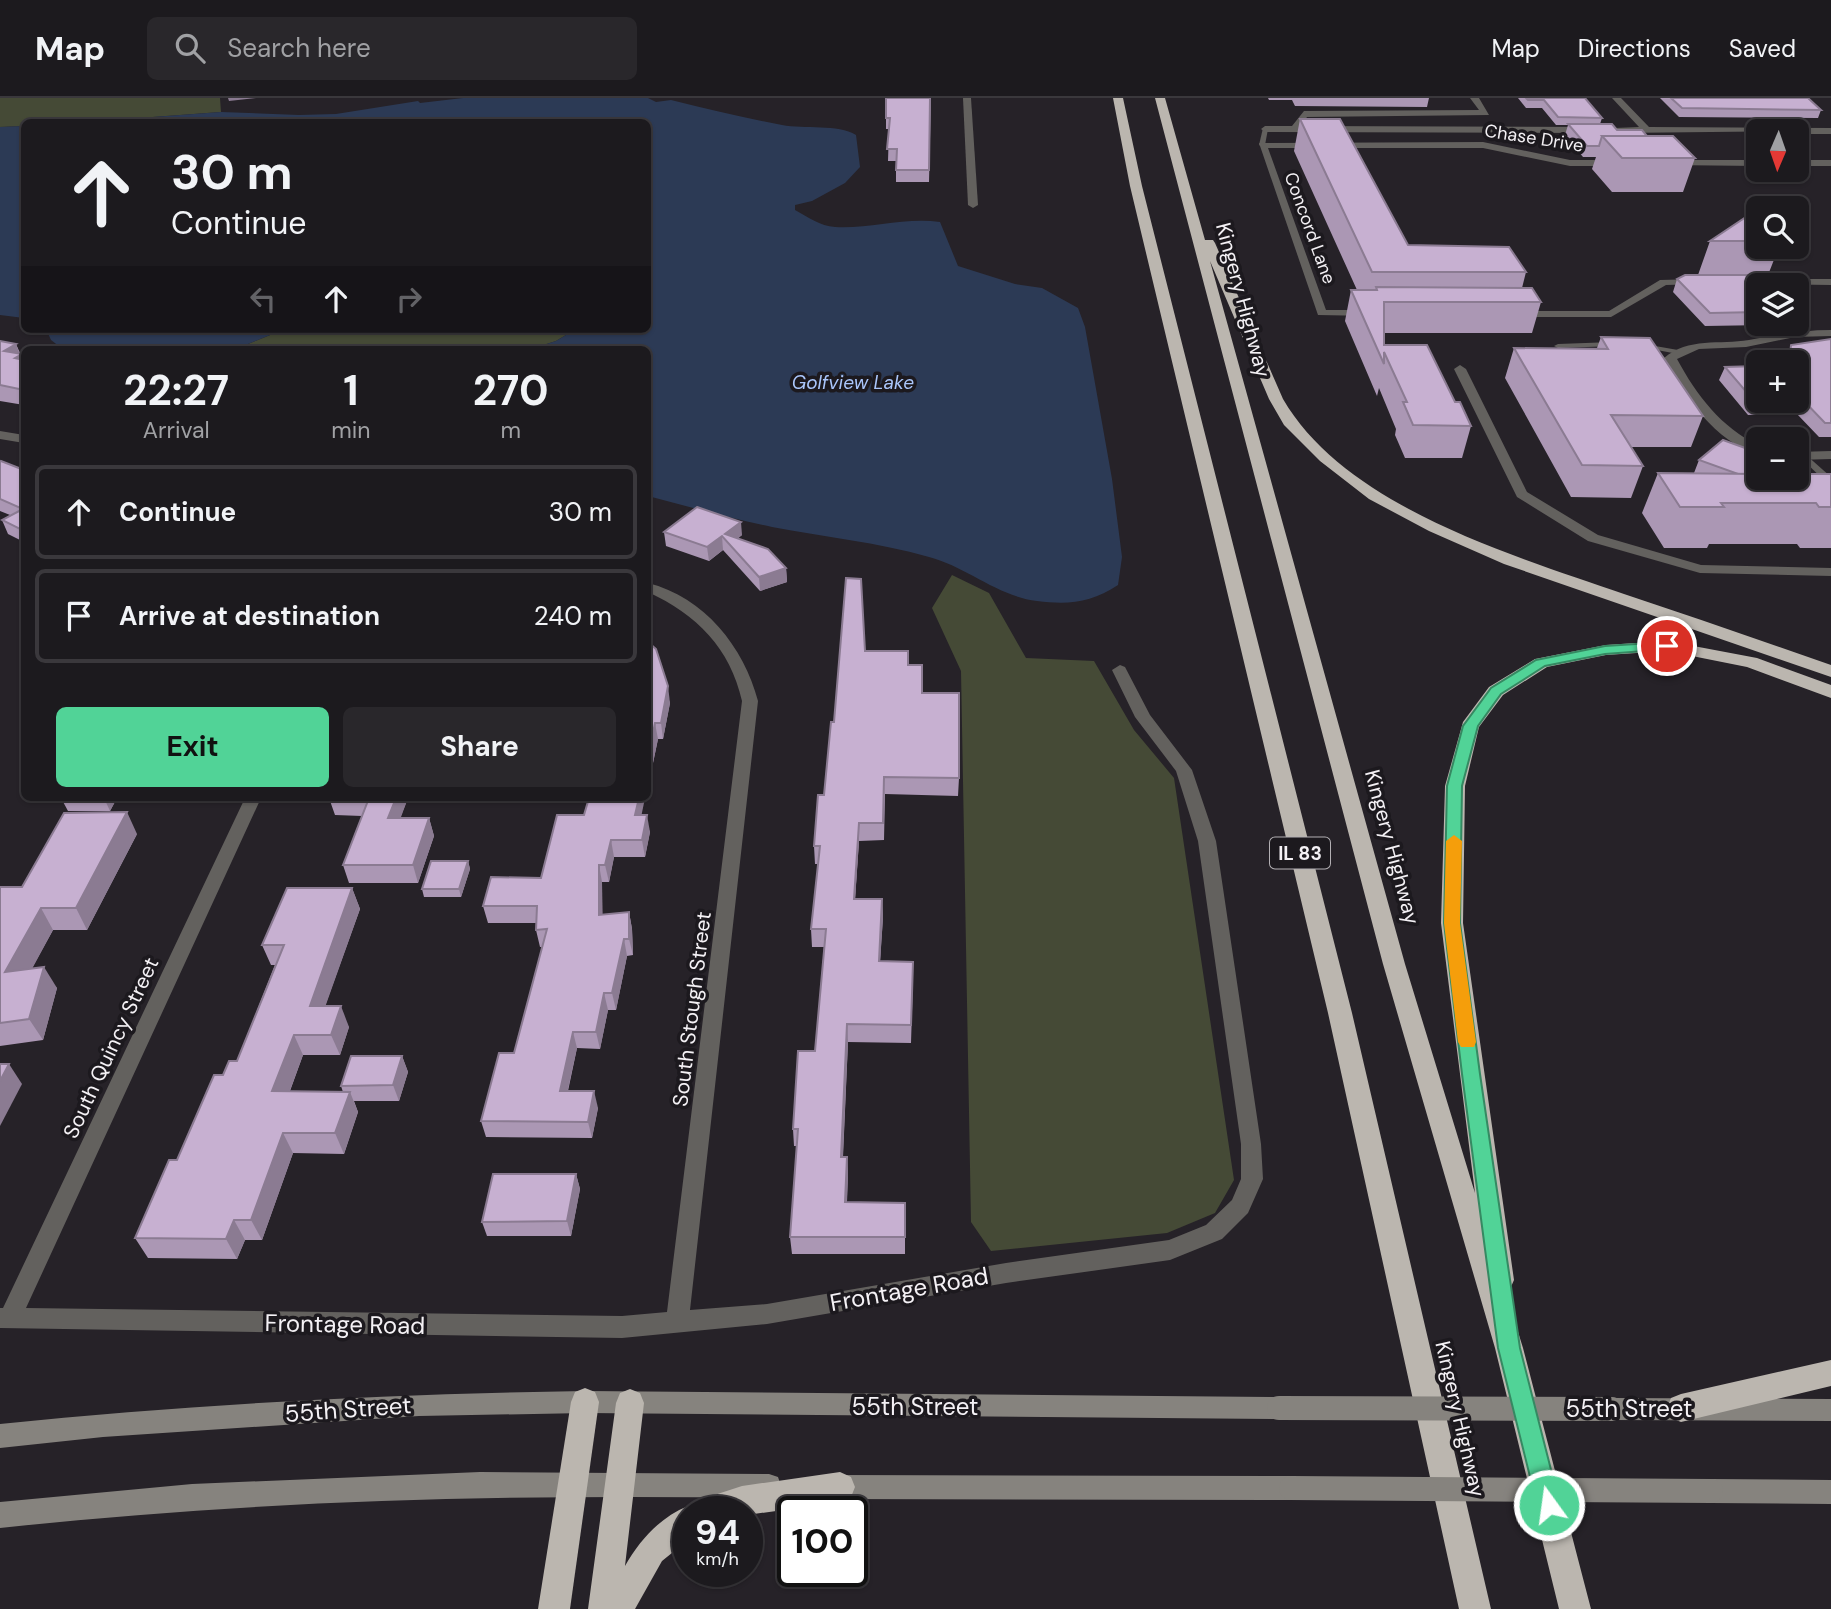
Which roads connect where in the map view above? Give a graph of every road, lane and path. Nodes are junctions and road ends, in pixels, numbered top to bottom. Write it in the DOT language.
graph roads {
  1 [pos="967,98"];
  2 [pos="1118,98"];
  3 [pos="1160,98"];
  4 [pos="1474,98"];
  5 [pos="1616,98"];
  6 [pos="1296,128"];
  7 [pos="1265,129"];
  8 [pos="1646,130"];
  9 [pos="1831,131"];
  10 [pos="1262,145"];
  11 [pos="1624,163"];
  12 [pos="1665,163"];
  13 [pos="1746,163"];
  14 [pos="1810,163"];
  15 [pos="1831,163"];
  16 [pos="1183,185"];
  17 [pos="973,205"];
  18 [pos="1706,282"];
  19 [pos="1734,282"];
  20 [pos="1831,282"];
  21 [pos="1377,313"];
  22 [pos="1500,314"];
  23 [pos="1831,333"];
  24 [pos="1623,344"];
  25 [pos="1636,344"];
  26 [pos="1558,345"];
  27 [pos="1678,352"];
  28 [pos="1460,369"];
  29 [pos="0,435"];
  30 [pos="21,438"];
  31 [pos="1746,443"];
  32 [pos="1831,456"];
  33 [pos="1809,457"];
  34 [pos="1809,464"];
  35 [pos="1831,482"];
  36 [pos="1831,572"];
  37 [pos="651,588"];
  38 [pos="1120,670"];
  39 [pos="1831,671"];
  40 [pos="1831,692"];
  41 [pos="253,801"];
  42 [pos="5,1318"];
  43 [pos="677,1323"];
  44 [pos="1509,1348"];
  45 [pos="1831,1374"];
  46 [pos="585,1402"];
  47 [pos="630,1403"];
  48 [pos="1681,1408"];
  49 [pos="1831,1410"];
  50 [pos="0,1436"];
  51 [pos="573,1483"];
  52 [pos="621,1483"];
  53 [pos="840,1487"];
  54 [pos="1831,1492"];
  55 [pos="763,1498"];
  56 [pos="0,1515"];
  57 [pos="672,1534"];
  58 [pos="554,1609"];
  59 [pos="604,1609"];
  60 [pos="618,1609"];
  61 [pos="1475,1609"];
  62 [pos="1576,1609"];
  1 -- 17 [label="street"];
  2 -- 61 [label="highway, Kingery Highway / IL 83"];
  3 -- 16 [label="highway, Kingery Highway / IL 83"];
  4 -- 6 [label="street"];
  5 -- 8 [label="street"];
  6 -- 7 [label="street"];
  6 -- 8 [label="street"];
  7 -- 10 [label="lane"];
  8 -- 9 [label="street"];
  10 -- 11 [label="street, Chase Drive"];
  10 -- 21 [label="street, Concord Lane"];
  12 -- 13 [label="street"];
  14 -- 15 [label="street"];
  16 -- 39 [label="highway"];
  16 -- 44 [label="highway, Kingery Highway / IL 83"];
  18 -- 22 [label="street"];
  19 -- 20 [label="street"];
  23 -- 27 [label="street"];
  24 -- 26 [label="lane"];
  25 -- 27 [label="lane"];
  27 -- 31 [label="street"];
  28 -- 36 [label="street"];
  29 -- 30 [label="street"];
  32 -- 33 [label="street"];
  34 -- 35 [label="lane"];
  37 -- 43 [label="street, South Stough Street"];
  38 -- 43 [label="street, Frontage Road"];
  40 -- 44 [label="highway"];
  41 -- 42 [label="street, South Quincy Street"];
  42 -- 43 [label="street, Frontage Road"];
  44 -- 62 [label="highway, Kingery Highway / IL 83"];
  45 -- 48 [label="highway"];
  46 -- 47 [label="main road, 55th Street"];
  46 -- 50 [label="main road, 55th Street"];
  46 -- 51 [label="highway"];
  47 -- 48 [label="main road, 55th Street, bridge"];
  47 -- 52 [label="highway"];
  48 -- 49 [label="main road, 55th Street"];
  51 -- 52 [label="main road"];
  51 -- 56 [label="main road"];
  51 -- 58 [label="highway"];
  52 -- 53 [label="main road"];
  52 -- 59 [label="highway"];
  53 -- 54 [label="main road, bridge"];
  53 -- 55 [label="highway"];
  57 -- 60 [label="highway"];
}
